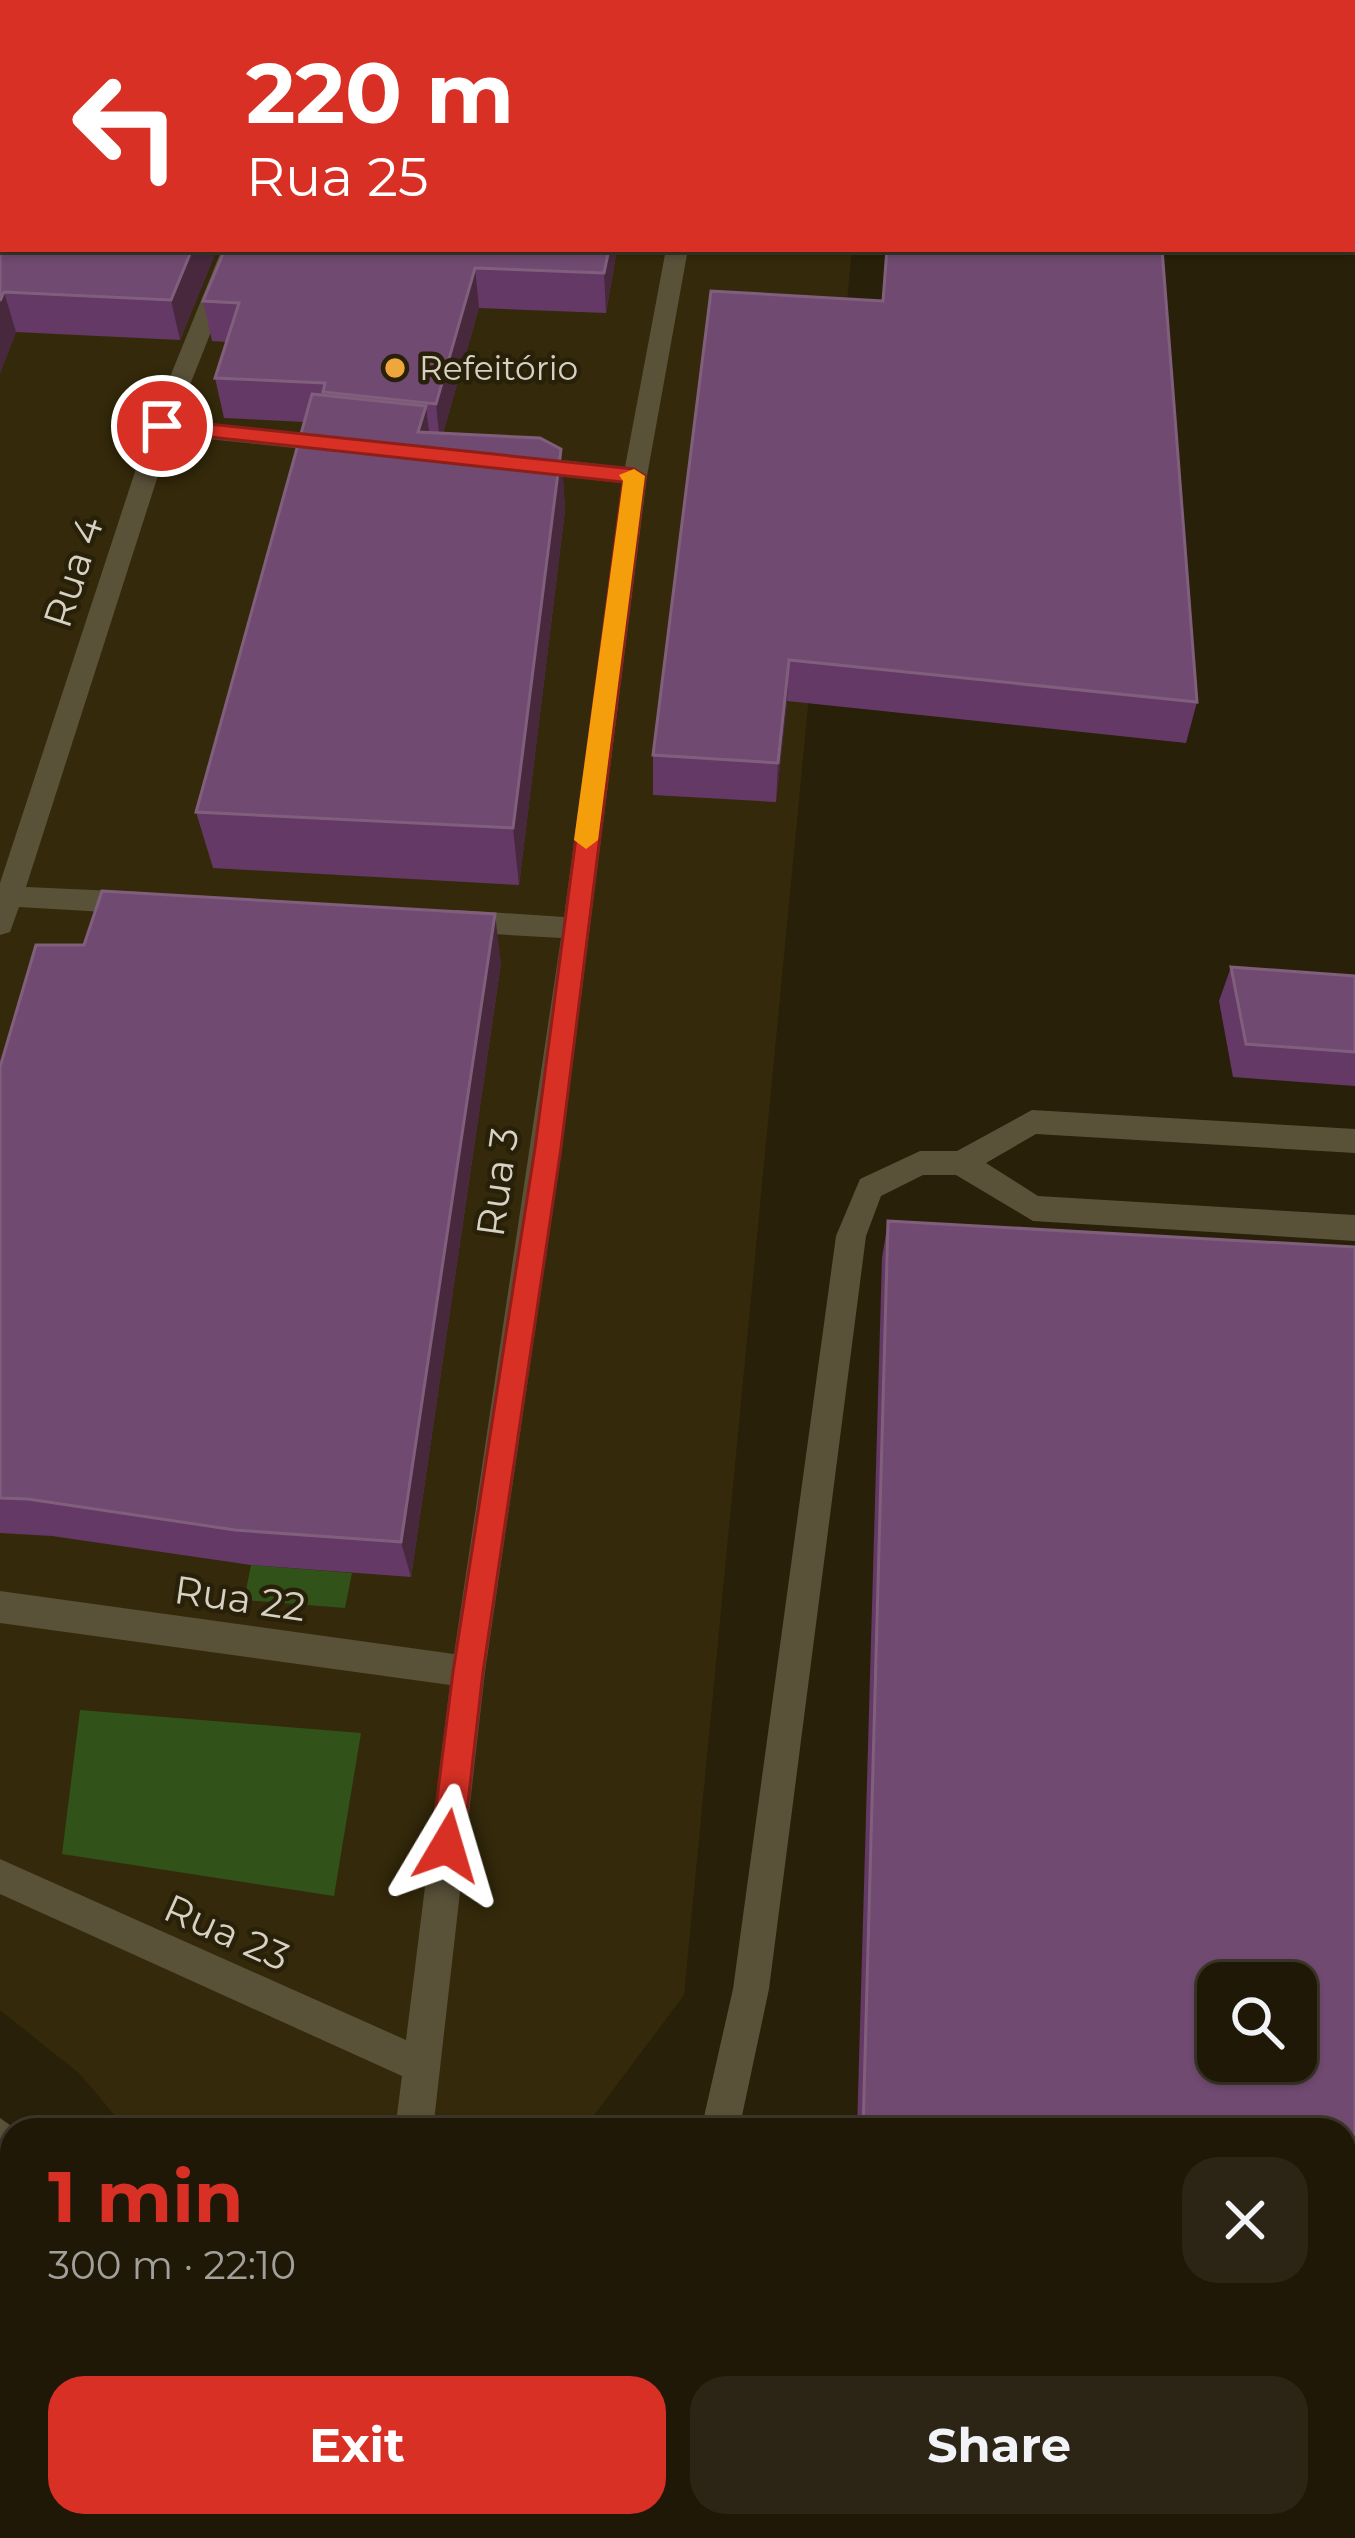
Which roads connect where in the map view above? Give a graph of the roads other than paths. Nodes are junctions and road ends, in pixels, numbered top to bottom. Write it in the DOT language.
graph roads {
  1 [pos="232,252"];
  2 [pos="676,252"];
  3 [pos="162,426"];
  4 [pos="375,448"];
  5 [pos="493,461"];
  6 [pos="634,476"];
  7 [pos="8,896"];
  8 [pos="173,905"];
  9 [pos="433,920"];
  10 [pos="0,924"];
  11 [pos="574,928"];
  12 [pos="1355,1141"];
  13 [pos="961,1163"];
  14 [pos="1355,1228"];
  15 [pos="0,1606"];
  16 [pos="468,1672"];
  17 [pos="0,1876"];
  18 [pos="420,2065"];
  19 [pos="415,2118"];
  20 [pos="723,2118"];
  1 -- 3 [label="lane, Rua 4"];
  2 -- 6 [label="lane, Rua 3"];
  3 -- 4 [label="lane"];
  3 -- 7 [label="lane, Rua 4"];
  5 -- 6 [label="lane"];
  6 -- 11 [label="lane, Rua 3"];
  7 -- 8 [label="lane"];
  7 -- 10 [label="lane, Rua 4"];
  9 -- 11 [label="lane"];
  11 -- 16 [label="lane, Rua 3"];
  12 -- 13 [label="lane"];
  13 -- 14 [label="lane"];
  13 -- 20 [label="lane"];
  15 -- 16 [label="lane, Rua 22"];
  16 -- 18 [label="lane, Rua 3"];
  17 -- 18 [label="lane, Rua 23"];
  18 -- 19 [label="lane, Rua 3"];
}
